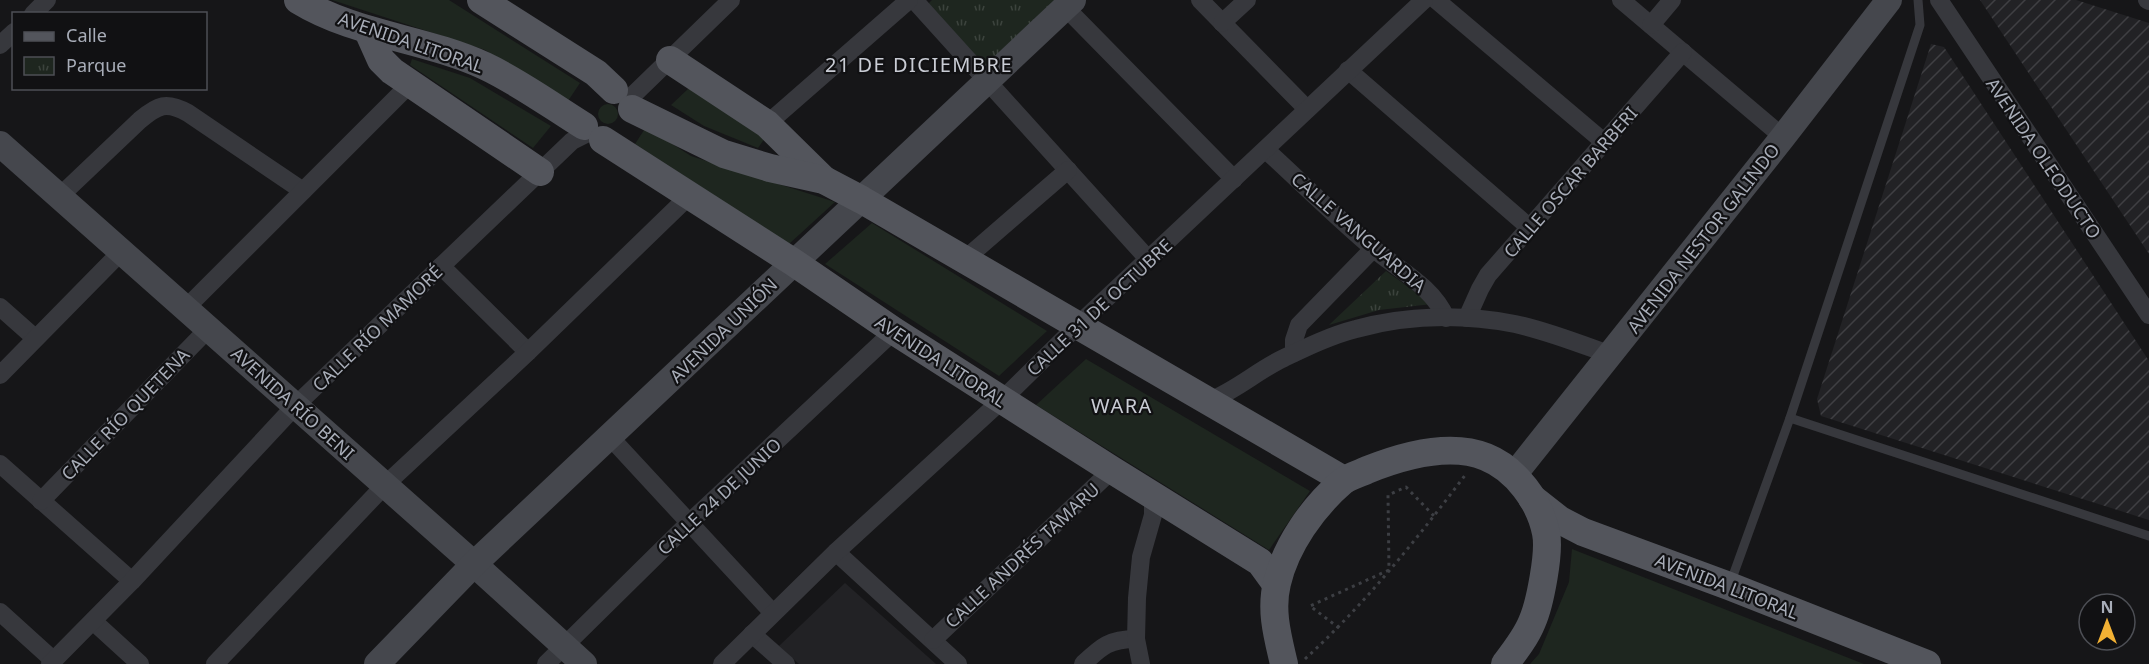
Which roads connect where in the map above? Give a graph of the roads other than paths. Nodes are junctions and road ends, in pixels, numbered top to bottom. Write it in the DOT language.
graph roads {
  1 [pos="47,0"];
  2 [pos="298,0"];
  3 [pos="481,0"];
  4 [pos="731,0"];
  5 [pos="909,0"];
  6 [pos="914,0"];
  7 [pos="1200,0"];
  8 [pos="1247,0"];
  9 [pos="1424,0"];
  10 [pos="1436,0"];
  11 [pos="1621,0"];
  12 [pos="1672,0"];
  13 [pos="1889,0"];
  14 [pos="1918,0"];
  15 [pos="1939,0"];
  16 [pos="1069,4"];
  17 [pos="35,12"];
  18 [pos="1222,24"];
  19 [pos="1651,25"];
  20 [pos="368,31"];
  21 [pos="12,34"];
  22 [pos="0,45"];
  23 [pos="1683,52"];
  24 [pos="669,60"];
  25 [pos="1348,70"];
  26 [pos="987,81"];
  27 [pos="410,84"];
  28 [pos="624,100"];
  29 [pos="1307,109"];
  30 [pos="767,124"];
  31 [pos="592,133"];
  32 [pos="1783,137"];
  33 [pos="1604,142"];
  34 [pos="0,144"];
  35 [pos="1266,150"];
  36 [pos="1068,170"];
  37 [pos="540,172"];
  38 [pos="1234,179"];
  39 [pos="824,180"];
  40 [pos="303,192"];
  41 [pos="690,195"];
  42 [pos="60,196"];
  43 [pos="862,200"];
  44 [pos="1530,228"];
  45 [pos="1373,249"];
  46 [pos="122,251"];
  47 [pos="965,259"];
  48 [pos="1149,260"];
  49 [pos="793,262"];
  50 [pos="441,266"];
  51 [pos="0,307"];
  52 [pos="186,308"];
  53 [pos="2149,315"];
  54 [pos="1446,318"];
  55 [pos="1467,318"];
  56 [pos="1078,325"];
  57 [pos="209,328"];
  58 [pos="894,332"];
  59 [pos="35,338"];
  60 [pos="528,352"];
  61 [pos="1294,353"];
  62 [pos="1611,355"];
  63 [pos="0,375"];
  64 [pos="1002,400"];
  65 [pos="1209,401"];
  66 [pos="295,406"];
  67 [pos="1790,418"];
  68 [pos="610,437"];
  69 [pos="0,464"];
  70 [pos="1112,470"];
  71 [pos="1514,475"];
  72 [pos="1344,480"];
  73 [pos="385,485"];
  74 [pos="1153,494"];
  75 [pos="1532,498"];
  76 [pos="41,501"];
  77 [pos="690,522"];
  78 [pos="2149,536"];
  79 [pos="836,552"];
  80 [pos="474,564"];
  81 [pos="132,581"];
  82 [pos="1276,584"];
  83 [pos="1730,586"];
  84 [pos="0,612"];
  85 [pos="772,612"];
  86 [pos="93,621"];
  87 [pos="752,634"];
  88 [pos="1136,639"];
  89 [pos="933,640"];
  90 [pos="564,646"];
  91 [pos="52,662"];
  92 [pos="140,664"];
  93 [pos="215,664"];
  94 [pos="377,664"];
  95 [pos="546,664"];
  96 [pos="584,664"];
  97 [pos="722,664"];
  98 [pos="786,664"];
  99 [pos="958,664"];
  100 [pos="1083,664"];
  101 [pos="1141,664"];
  102 [pos="1284,664"];
  103 [pos="1505,664"];
  104 [pos="1927,664"];
  1 -- 17 [label="street"];
  2 -- 20 [label="main road, AVENIDA LITORAL"];
  3 -- 28 [label="main road"];
  4 -- 24 [label="street"];
  5 -- 30 [label="street"];
  6 -- 26 [label="street"];
  7 -- 18 [label="street"];
  8 -- 18 [label="street"];
  9 -- 25 [label="street, CALLE 31 DE OCTUBRE"];
  10 -- 33 [label="street"];
  11 -- 19 [label="street"];
  12 -- 19 [label="street"];
  13 -- 32 [label="street, AVENIDA NESTOR GALINDO"];
  14 -- 67 [label="lane"];
  15 -- 53 [label="street, AVENIDA OLEODUCTO"];
  16 -- 26 [label="street, AVENIDA UNIÓN"];
  16 -- 38 [label="street"];
  18 -- 29 [label="street"];
  19 -- 23 [label="street"];
  20 -- 27 [label="main road"];
  20 -- 31 [label="main road, AVENIDA LITORAL"];
  21 -- 22 [label="street"];
  23 -- 32 [label="street"];
  23 -- 33 [label="street, CALLE OSCAR BARBERI"];
  24 -- 28 [label="street"];
  24 -- 30 [label="main road"];
  25 -- 29 [label="street, CALLE 31 DE OCTUBRE"];
  25 -- 44 [label="street"];
  26 -- 36 [label="street"];
  26 -- 43 [label="street, AVENIDA UNIÓN"];
  27 -- 37 [label="main road"];
  27 -- 40 [label="street"];
  28 -- 31 [label="main road"];
  28 -- 31 [label="main road"];
  28 -- 39 [label="main road"];
  29 -- 35 [label="street, CALLE 31 DE OCTUBRE"];
  30 -- 39 [label="main road"];
  31 -- 37 [label="street, CALLE RÍO MAMORÉ"];
  31 -- 41 [label="main road, AVENIDA LITORAL"];
  32 -- 62 [label="street, AVENIDA NESTOR GALINDO"];
  33 -- 44 [label="street, CALLE OSCAR BARBERI"];
  34 -- 42 [label="street, AVENIDA RÍO BENI"];
  35 -- 38 [label="street, CALLE 31 DE OCTUBRE"];
  35 -- 45 [label="street, CALLE VANGUARDIA"];
  36 -- 47 [label="street"];
  36 -- 48 [label="street"];
  37 -- 50 [label="street, CALLE RÍO MAMORÉ"];
  38 -- 48 [label="street, CALLE 31 DE OCTUBRE"];
  39 -- 43 [label="main road"];
  40 -- 42 [label="street"];
  40 -- 52 [label="street"];
  41 -- 49 [label="main road, AVENIDA LITORAL"];
  41 -- 60 [label="street"];
  42 -- 46 [label="street, AVENIDA RÍO BENI"];
  43 -- 47 [label="main road"];
  43 -- 49 [label="street, AVENIDA UNIÓN"];
  44 -- 55 [label="street, CALLE OSCAR BARBERI"];
  45 -- 54 [label="street, CALLE VANGUARDIA"];
  45 -- 61 [label="street"];
  46 -- 52 [label="street, AVENIDA RÍO BENI"];
  46 -- 59 [label="street"];
  47 -- 56 [label="main road"];
  48 -- 56 [label="street, CALLE 31 DE OCTUBRE"];
  49 -- 58 [label="main road, AVENIDA LITORAL"];
  49 -- 68 [label="street, AVENIDA UNIÓN"];
  50 -- 60 [label="street"];
  50 -- 66 [label="street, CALLE RÍO MAMORÉ"];
  51 -- 59 [label="street"];
  52 -- 57 [label="street, AVENIDA RÍO BENI"];
  54 -- 55 [label="street"];
  54 -- 61 [label="street"];
  55 -- 62 [label="street"];
  56 -- 64 [label="street, CALLE 31 DE OCTUBRE"];
  56 -- 65 [label="main road"];
  57 -- 66 [label="street, AVENIDA RÍO BENI"];
  57 -- 76 [label="street, CALLE RÍO QUETENA"];
  58 -- 64 [label="main road, AVENIDA LITORAL"];
  58 -- 77 [label="street, CALLE 24 DE JUNIO"];
  59 -- 63 [label="street"];
  60 -- 73 [label="street"];
  61 -- 65 [label="street"];
  62 -- 71 [label="street, AVENIDA NESTOR GALINDO"];
  64 -- 70 [label="main road, AVENIDA LITORAL"];
  64 -- 79 [label="street, CALLE 31 DE OCTUBRE"];
  65 -- 72 [label="main road"];
  66 -- 73 [label="street, AVENIDA RÍO BENI"];
  66 -- 81 [label="street, CALLE RÍO MAMORÉ"];
  67 -- 78 [label="lane"];
  67 -- 83 [label="lane"];
  68 -- 77 [label="street"];
  68 -- 80 [label="street, AVENIDA UNIÓN"];
  69 -- 76 [label="street"];
  70 -- 74 [label="main road, AVENIDA LITORAL"];
  70 -- 89 [label="street, CALLE ANDRÉS TAMARU"];
  71 -- 72 [label="main road"];
  71 -- 75 [label="main road"];
  72 -- 82 [label="main road"];
  73 -- 80 [label="street, AVENIDA RÍO BENI"];
  73 -- 93 [label="street"];
  74 -- 82 [label="main road, AVENIDA LITORAL"];
  74 -- 88 [label="street"];
  75 -- 83 [label="main road, AVENIDA LITORAL"];
  75 -- 103 [label="main road"];
  76 -- 81 [label="street"];
  77 -- 85 [label="street"];
  77 -- 90 [label="street, CALLE 24 DE JUNIO"];
  79 -- 85 [label="street, CALLE 31 DE OCTUBRE"];
  79 -- 89 [label="street"];
  80 -- 90 [label="street, AVENIDA RÍO BENI"];
  80 -- 94 [label="street, AVENIDA UNIÓN"];
  81 -- 86 [label="street, CALLE RÍO MAMORÉ"];
  82 -- 102 [label="main road"];
  83 -- 104 [label="main road, AVENIDA LITORAL"];
  84 -- 91 [label="street"];
  85 -- 87 [label="street, CALLE 31 DE OCTUBRE"];
  86 -- 91 [label="street, CALLE RÍO MAMORÉ"];
  86 -- 92 [label="street"];
  87 -- 97 [label="street, CALLE 31 DE OCTUBRE"];
  87 -- 98 [label="street"];
  88 -- 100 [label="street"];
  88 -- 101 [label="street"];
  89 -- 99 [label="street"];
  90 -- 95 [label="street, CALLE 24 DE JUNIO"];
  90 -- 96 [label="street, AVENIDA RÍO BENI"];
}
